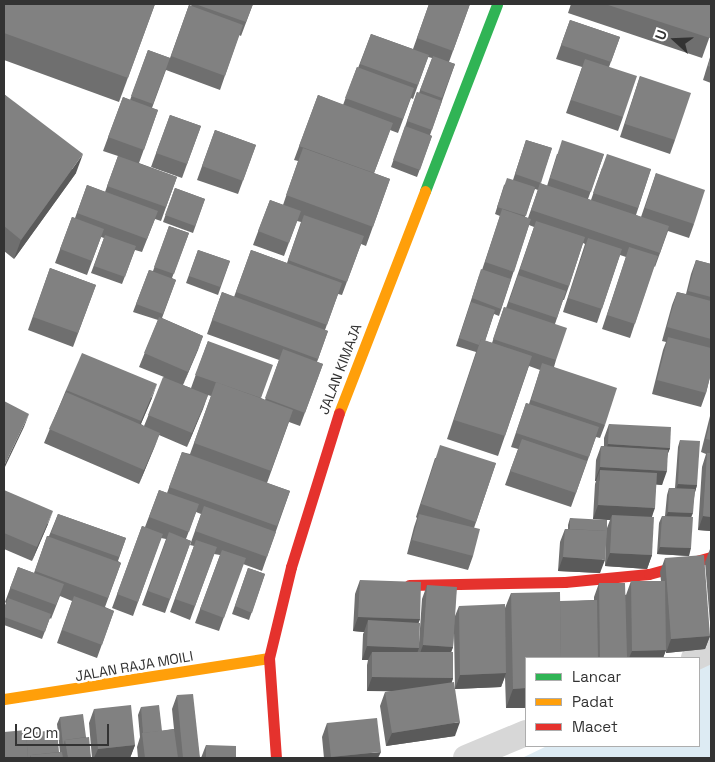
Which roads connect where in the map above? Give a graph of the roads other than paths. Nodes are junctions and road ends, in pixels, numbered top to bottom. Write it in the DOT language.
graph roads {
  1 [pos="497,4"];
  2 [pos="711,557"];
  3 [pos="410,585"];
  4 [pos="711,650"];
  5 [pos="696,657"];
  6 [pos="269,658"];
  7 [pos="4,699"];
  8 [pos="525,734"];
  9 [pos="276,758"];
  10 [pos="466,758"];
  1 -- 6 [label="street, JALAN KIMAJA"];
  2 -- 3 [label="street"];
  4 -- 5 [label="street"];
  6 -- 7 [label="street, JALAN RAJA MOILI"];
  6 -- 9 [label="street, JALAN KIMAJA"];
  8 -- 10 [label="street"];
}
